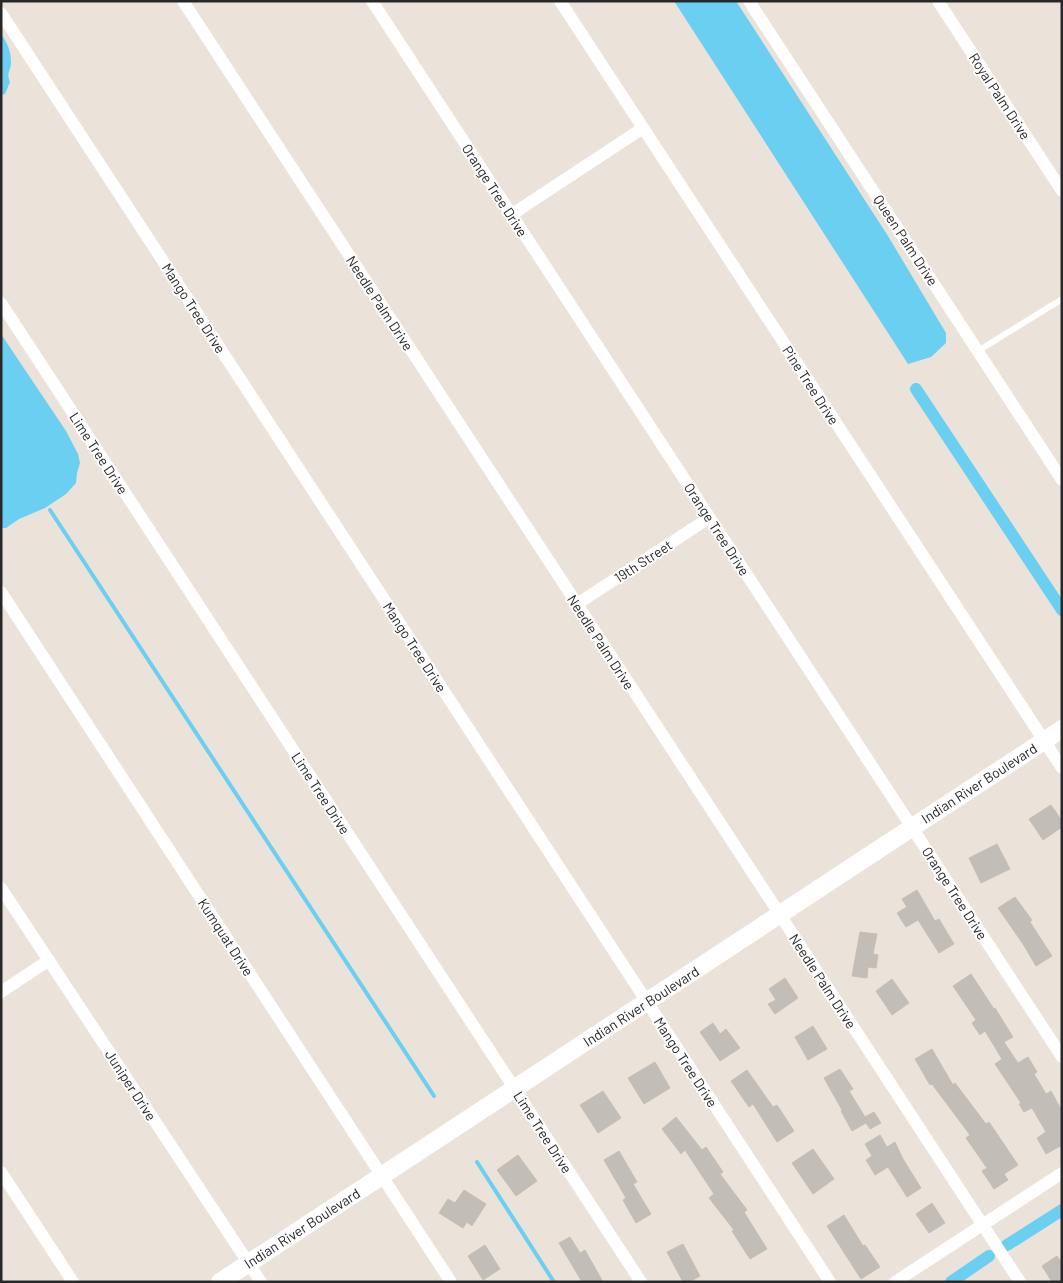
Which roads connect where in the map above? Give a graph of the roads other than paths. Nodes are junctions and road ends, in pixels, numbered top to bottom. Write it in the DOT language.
graph roads {
  1 [pos="183,1"];
  2 [pos="372,1"];
  3 [pos="560,1"];
  4 [pos="749,1"];
  5 [pos="938,1"];
  6 [pos="1,13"];
  7 [pos="643,128"];
  8 [pos="1062,191"];
  9 [pos="511,215"];
  10 [pos="1062,299"];
  11 [pos="1,303"];
  12 [pos="978,351"];
  13 [pos="1062,480"];
  14 [pos="709,518"];
  15 [pos="1,592"];
  16 [pos="576,604"];
  17 [pos="1062,729"];
  18 [pos="1043,742"];
  19 [pos="1062,768"];
  20 [pos="912,828"];
  21 [pos="1,888"];
  22 [pos="780,915"];
  23 [pos="49,960"];
  24 [pos="1,992"];
  25 [pos="647,1002"];
  26 [pos="1062,1057"];
  27 [pos="514,1089"];
  28 [pos="1,1172"];
  29 [pos="1062,1173"];
  30 [pos="382,1175"];
  31 [pos="983,1224"];
  32 [pos="248,1263"];
  33 [pos="73,1282"];
  34 [pos="220,1282"];
  35 [pos="260,1282"];
  36 [pos="452,1282"];
  37 [pos="641,1282"];
  38 [pos="830,1282"];
  39 [pos="895,1282"];
  40 [pos="1020,1282"];
  1 -- 16 [label="street, Needle Palm Drive"];
  2 -- 9 [label="street, Orange Tree Drive"];
  3 -- 7 [label="street, Pine Tree Drive"];
  4 -- 12 [label="street, Queen Palm Drive"];
  5 -- 8 [label="street, Royal Palm Drive"];
  6 -- 25 [label="street, Mango Tree Drive"];
  7 -- 9 [label="street"];
  7 -- 18 [label="street, Pine Tree Drive"];
  9 -- 14 [label="street, Orange Tree Drive"];
  10 -- 12 [label="lane"];
  11 -- 27 [label="street, Lime Tree Drive"];
  12 -- 13 [label="street, Queen Palm Drive"];
  14 -- 16 [label="street, 19th Street"];
  14 -- 20 [label="street, Orange Tree Drive"];
  15 -- 30 [label="street, Kumquat Drive"];
  16 -- 22 [label="street, Needle Palm Drive"];
  17 -- 18 [label="main road, Indian River Boulevard"];
  18 -- 19 [label="street, Pine Tree Drive"];
  18 -- 20 [label="main road, Indian River Boulevard"];
  20 -- 22 [label="main road, Indian River Boulevard"];
  20 -- 26 [label="street, Orange Tree Drive"];
  21 -- 23 [label="street, Juniper Drive"];
  22 -- 25 [label="main road, Indian River Boulevard"];
  22 -- 31 [label="street, Needle Palm Drive"];
  23 -- 24 [label="street"];
  23 -- 32 [label="street, Juniper Drive"];
  25 -- 27 [label="main road, Indian River Boulevard"];
  25 -- 38 [label="street, Mango Tree Drive"];
  27 -- 30 [label="main road, Indian River Boulevard"];
  27 -- 37 [label="street, Lime Tree Drive"];
  28 -- 33 [label="street"];
  29 -- 31 [label="street"];
  30 -- 32 [label="main road, Indian River Boulevard"];
  30 -- 36 [label="street, Kumquat Drive"];
  31 -- 39 [label="street"];
  31 -- 40 [label="street, Needle Palm Drive"];
  32 -- 34 [label="main road, Indian River Boulevard"];
  32 -- 35 [label="street, Juniper Drive"];
}
